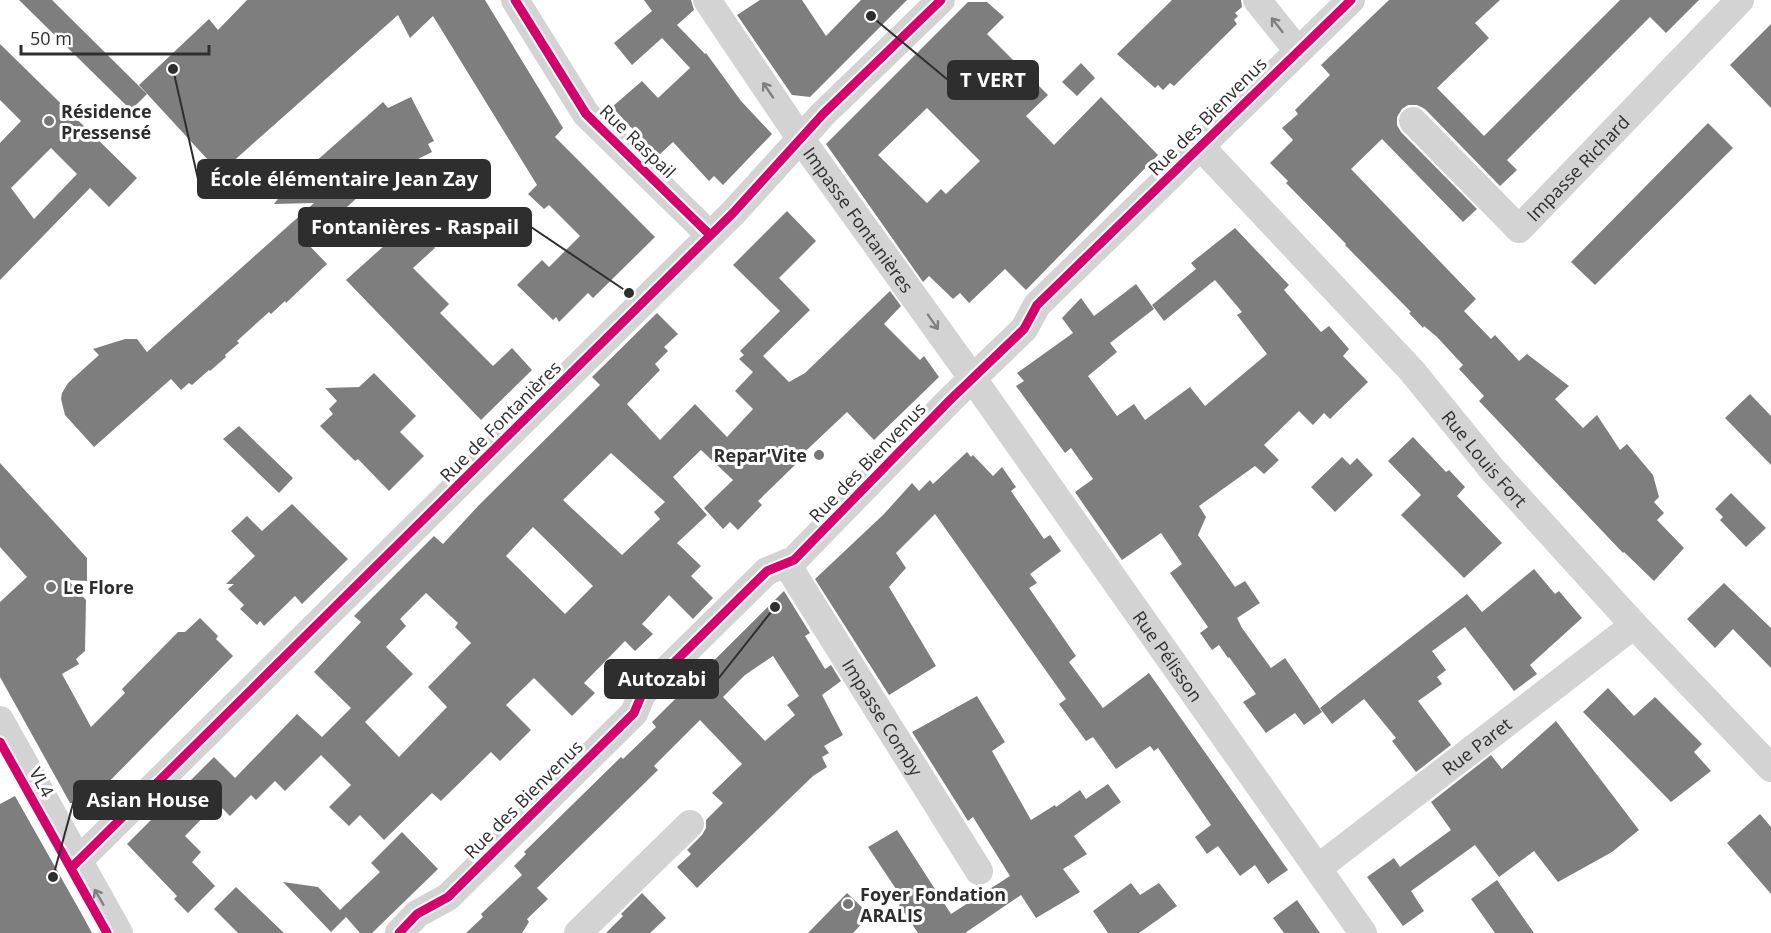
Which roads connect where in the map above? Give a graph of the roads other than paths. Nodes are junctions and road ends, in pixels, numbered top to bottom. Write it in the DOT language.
graph roads {
  1 [pos="515,0"];
  2 [pos="707,0"];
  3 [pos="940,0"];
  4 [pos="1257,0"];
  5 [pos="1351,0"];
  6 [pos="1740,0"];
  7 [pos="1298,51"];
  8 [pos="1413,121"];
  9 [pos="800,138"];
  10 [pos="1200,146"];
  11 [pos="710,235"];
  12 [pos="974,379"];
  13 [pos="786,563"];
  14 [pos="1634,625"];
  15 [pos="0,720"];
  16 [pos="1771,768"];
  17 [pos="690,824"];
  18 [pos="78,861"];
  19 [pos="1318,868"];
  20 [pos="979,872"];
  21 [pos="119,933"];
  22 [pos="399,933"];
  23 [pos="579,933"];
  24 [pos="1364,933"];
  1 -- 11 [label="street, Rue Raspail"];
  9 -- 2 [label="street, Impasse Fontanières, one-way"];
  3 -- 9 [label="street, Rue de Fontanières"];
  7 -- 4 [label="street, one-way"];
  5 -- 7 [label="street, Rue des Bienvenus"];
  6 -- 8 [label="street, Impasse Richard"];
  7 -- 10 [label="street, Rue des Bienvenus"];
  9 -- 11 [label="street, Rue de Fontanières"];
  9 -- 12 [label="street, Impasse Fontanières, one-way"];
  10 -- 12 [label="street, Rue des Bienvenus"];
  10 -- 14 [label="street, Rue Louis Fort"];
  11 -- 18 [label="street, Rue de Fontanières"];
  12 -- 13 [label="street, Rue des Bienvenus"];
  12 -- 19 [label="street, Rue Pélisson"];
  13 -- 20 [label="street, Impasse Comby"];
  13 -- 22 [label="street, Rue des Bienvenus"];
  14 -- 16 [label="street, Rue Louis Fort"];
  14 -- 19 [label="street, Rue Paret"];
  15 -- 18 [label="street"];
  17 -- 23 [label="street"];
  21 -- 18 [label="street, one-way"];
  19 -- 24 [label="street, Rue Pélisson"];
}
